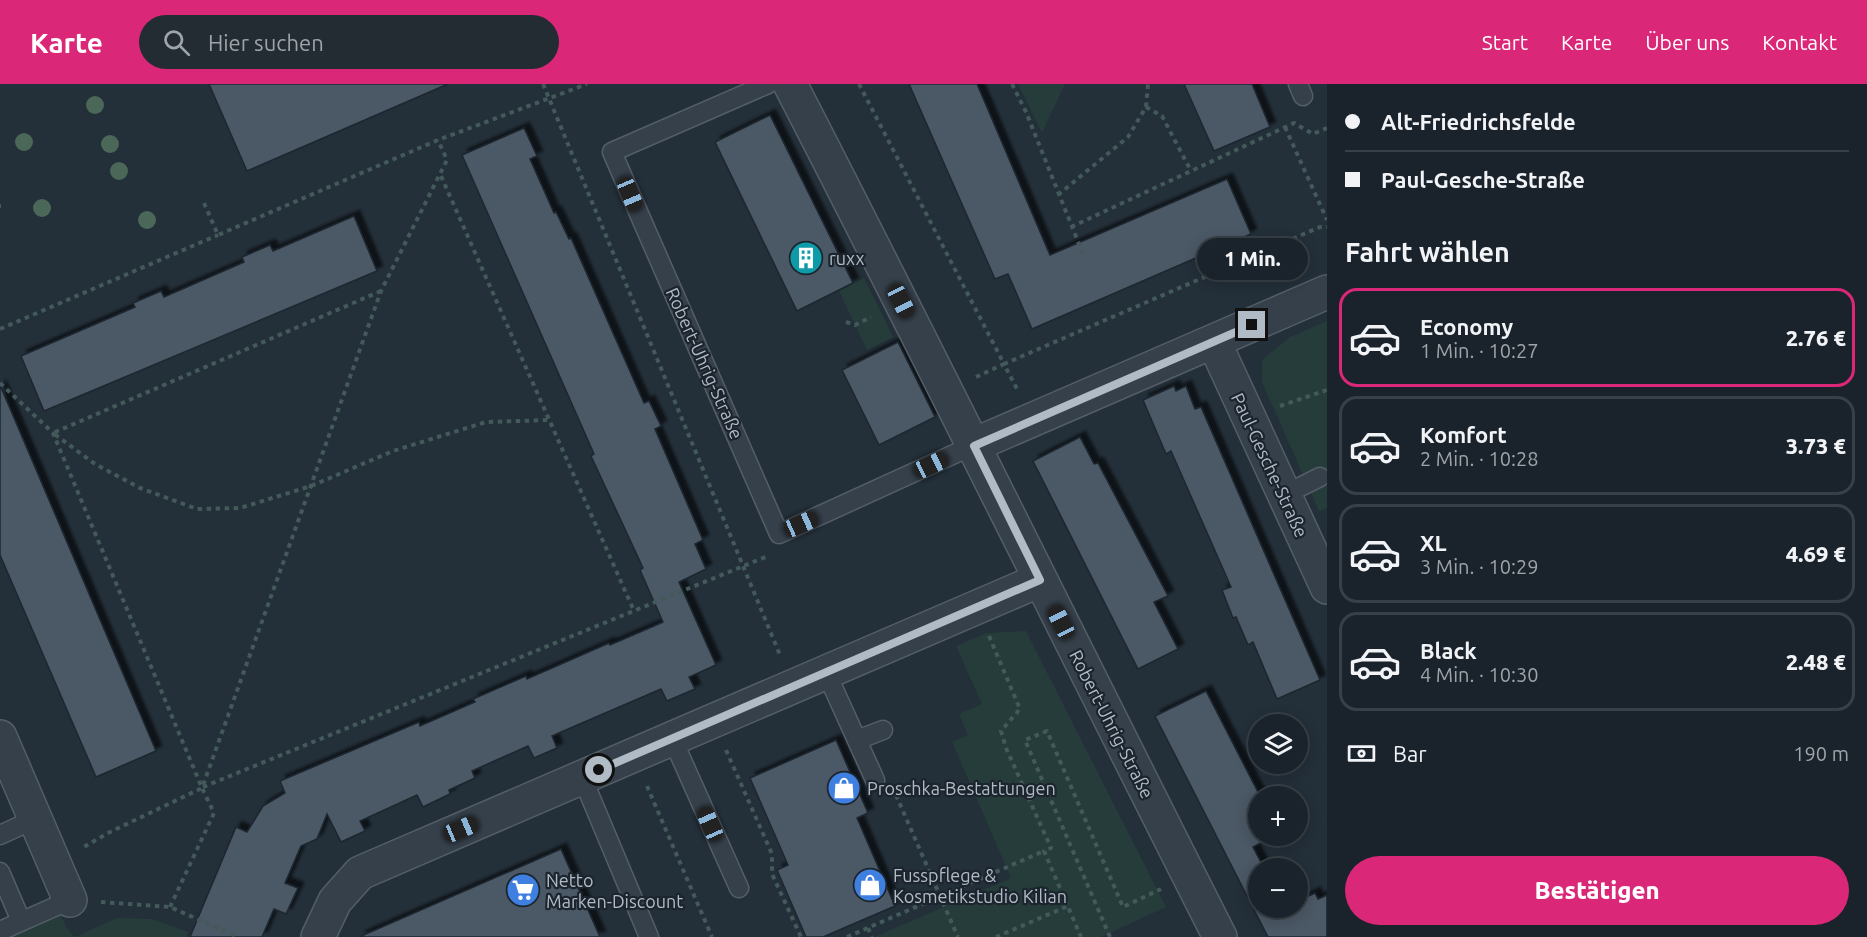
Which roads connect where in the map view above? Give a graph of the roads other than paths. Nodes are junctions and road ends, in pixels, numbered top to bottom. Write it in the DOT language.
graph roads {
  1 [pos="768,84"];
  2 [pos="790,84"];
  3 [pos="1327,292"];
  4 [pos="1214,342"];
  5 [pos="974,446"];
  6 [pos="1320,477"];
  7 [pos="1284,495"];
  8 [pos="1040,580"];
  9 [pos="1327,587"];
  10 [pos="826,672"];
  11 [pos="883,729"];
  12 [pos="0,737"];
  13 [pos="672,738"];
  14 [pos="857,740"];
  15 [pos="582,777"];
  16 [pos="875,780"];
  17 [pos="35,819"];
  18 [pos="0,835"];
  19 [pos="0,872"];
  20 [pos="739,888"];
  21 [pos="70,900"];
  22 [pos="21,921"];
  23 [pos="0,930"];
  24 [pos="318,937"];
  25 [pos="649,937"];
  26 [pos="1220,937"];
  1 -- 5 [label="lane, Robert-Uhrig-Straße"];
  2 -- 5 [label="street, Robert-Uhrig-Straße"];
  3 -- 4 [label="street"];
  4 -- 5 [label="street"];
  4 -- 7 [label="street, Paul-Gesche-Straße"];
  5 -- 8 [label="street, Robert-Uhrig-Straße"];
  6 -- 7 [label="lane"];
  7 -- 9 [label="street, Paul-Gesche-Straße"];
  8 -- 10 [label="street"];
  8 -- 26 [label="street, Robert-Uhrig-Straße"];
  10 -- 13 [label="street"];
  10 -- 14 [label="lane"];
  11 -- 14 [label="lane"];
  12 -- 17 [label="street"];
  13 -- 15 [label="street"];
  13 -- 20 [label="lane"];
  14 -- 16 [label="lane"];
  15 -- 24 [label="street"];
  15 -- 25 [label="lane"];
  17 -- 18 [label="lane"];
  17 -- 21 [label="street"];
  19 -- 22 [label="lane"];
  21 -- 22 [label="lane"];
  22 -- 23 [label="lane"];
}
